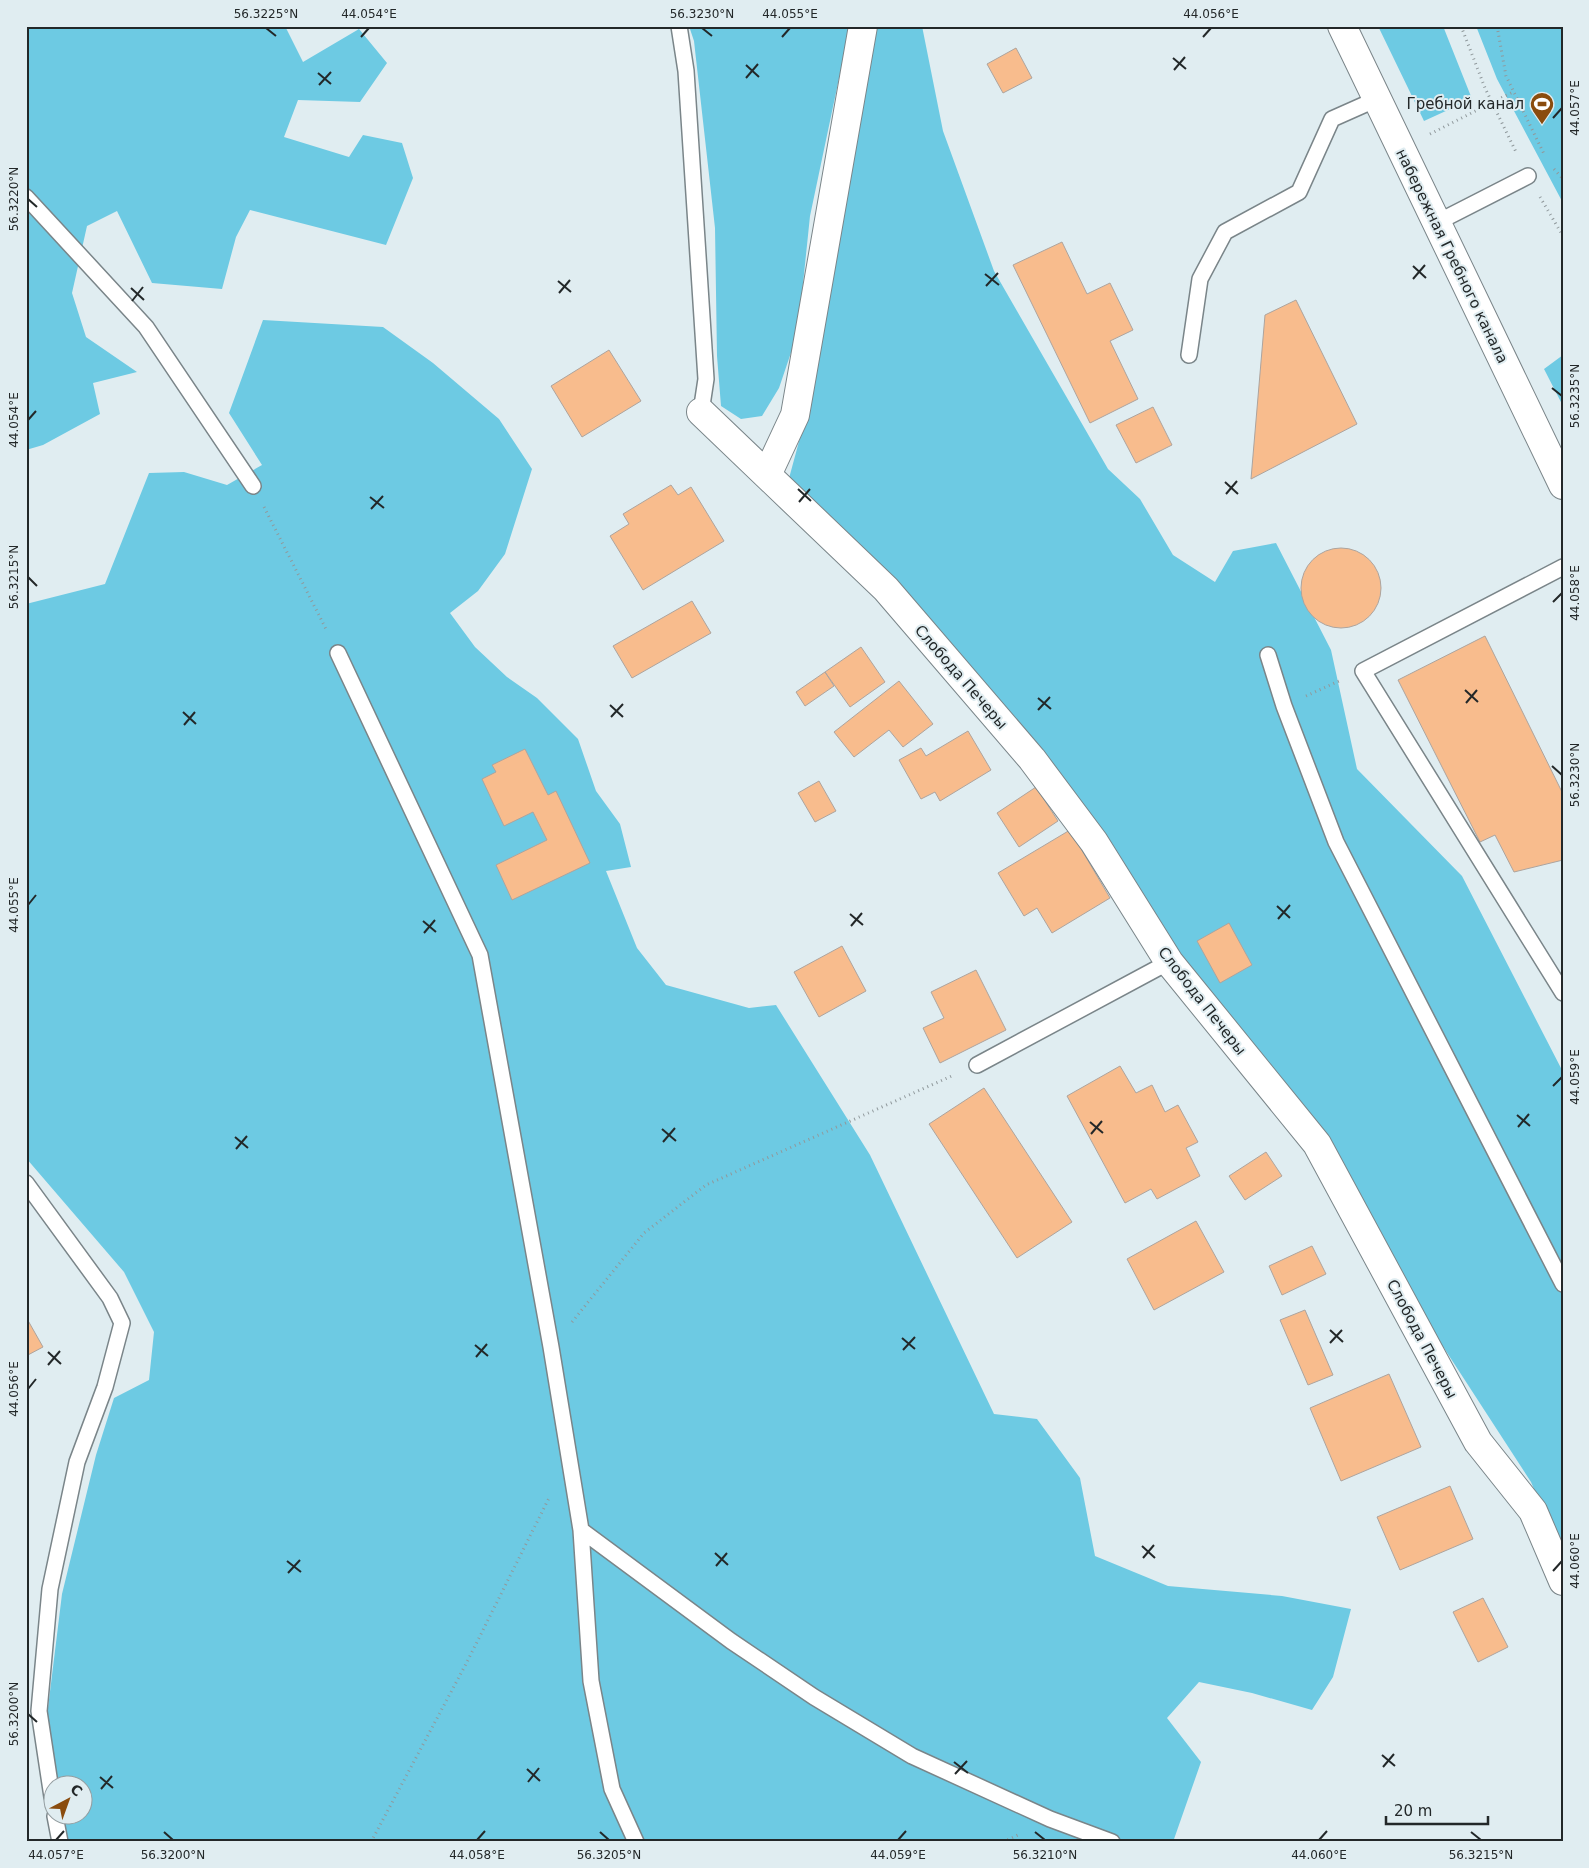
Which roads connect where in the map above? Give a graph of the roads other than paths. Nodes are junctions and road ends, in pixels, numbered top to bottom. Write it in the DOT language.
graph roads {
  1 [pos="679,26"];
  2 [pos="863,26"];
  3 [pos="1342,26"];
  4 [pos="1377,99"];
  5 [pos="1528,176"];
  6 [pos="26,197"];
  7 [pos="1436,223"];
  8 [pos="1189,355"];
  9 [pos="701,412"];
  10 [pos="767,475"];
  11 [pos="1563,485"];
  12 [pos="253,486"];
  13 [pos="1563,567"];
  14 [pos="338,653"];
  15 [pos="1268,655"];
  16 [pos="1169,962"];
  17 [pos="1563,993"];
  18 [pos="977,1065"];
  19 [pos="26,1183"];
  20 [pos="1563,1284"];
  21 [pos="581,1530"];
  22 [pos="1563,1581"];
  23 [pos="49,1776"];
  24 [pos="57,1826"];
  25 [pos="60,1842"];
  26 [pos="636,1842"];
  27 [pos="1112,1842"];
  1 -- 9 [label="lane"];
  2 -- 10 [label="street"];
  3 -- 4 [label="street, набережная Гребного канала"];
  4 -- 7 [label="street, набережная Гребного канала"];
  4 -- 8 [label="lane"];
  5 -- 7 [label="lane"];
  6 -- 12 [label="lane"];
  7 -- 11 [label="street, набережная Гребного канала"];
  9 -- 10 [label="street, Слобода Печеры"];
  10 -- 16 [label="street, Слобода Печеры"];
  13 -- 17 [label="lane"];
  14 -- 21 [label="lane"];
  15 -- 20 [label="lane"];
  16 -- 18 [label="lane"];
  16 -- 22 [label="street, Слобода Печеры"];
  19 -- 23 [label="lane"];
  21 -- 26 [label="lane"];
  21 -- 27 [label="lane"];
  24 -- 25 [label="lane"];
}
